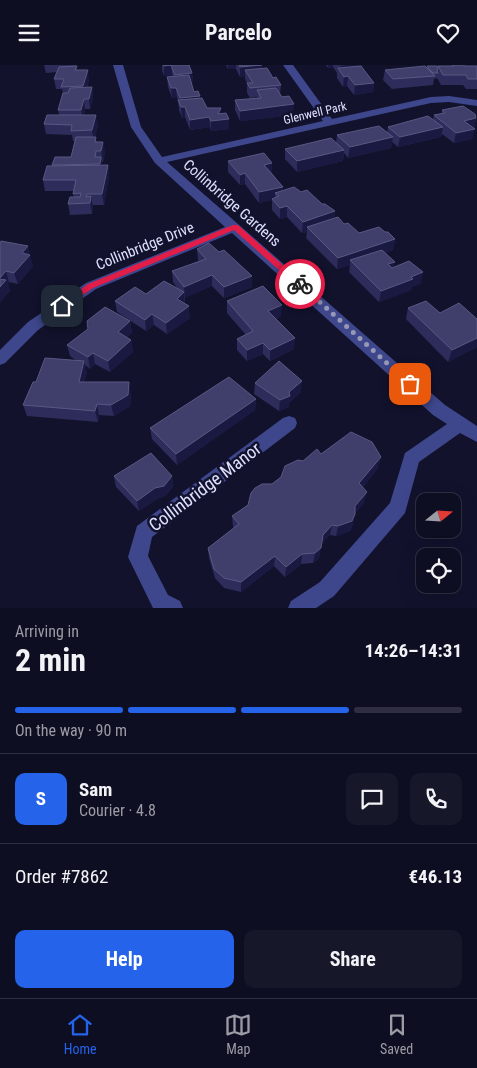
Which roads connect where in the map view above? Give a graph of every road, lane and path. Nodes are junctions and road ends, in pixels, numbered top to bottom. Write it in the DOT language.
graph roads {
  1 [pos="118,65"];
  2 [pos="288,65"];
  3 [pos="477,103"];
  4 [pos="329,122"];
  5 [pos="159,161"];
  6 [pos="235,227"];
  7 [pos="0,359"];
  8 [pos="289,423"];
  9 [pos="460,424"];
  10 [pos="477,435"];
  11 [pos="173,608"];
  12 [pos="298,608"];
  1 -- 5 [label="street, Collinbridge Gardens"];
  2 -- 4 [label="street"];
  3 -- 4 [label="street, Glenwell Park"];
  4 -- 5 [label="street, Glenwell Park"];
  5 -- 6 [label="street, Collinbridge Gardens"];
  6 -- 7 [label="street, Collinbridge Drive"];
  6 -- 9 [label="street, Collinbridge Gardens"];
  8 -- 11 [label="street, Collinbridge Manor"];
  9 -- 10 [label="street, Collinbridge Gardens"];
  9 -- 12 [label="street"];
}
